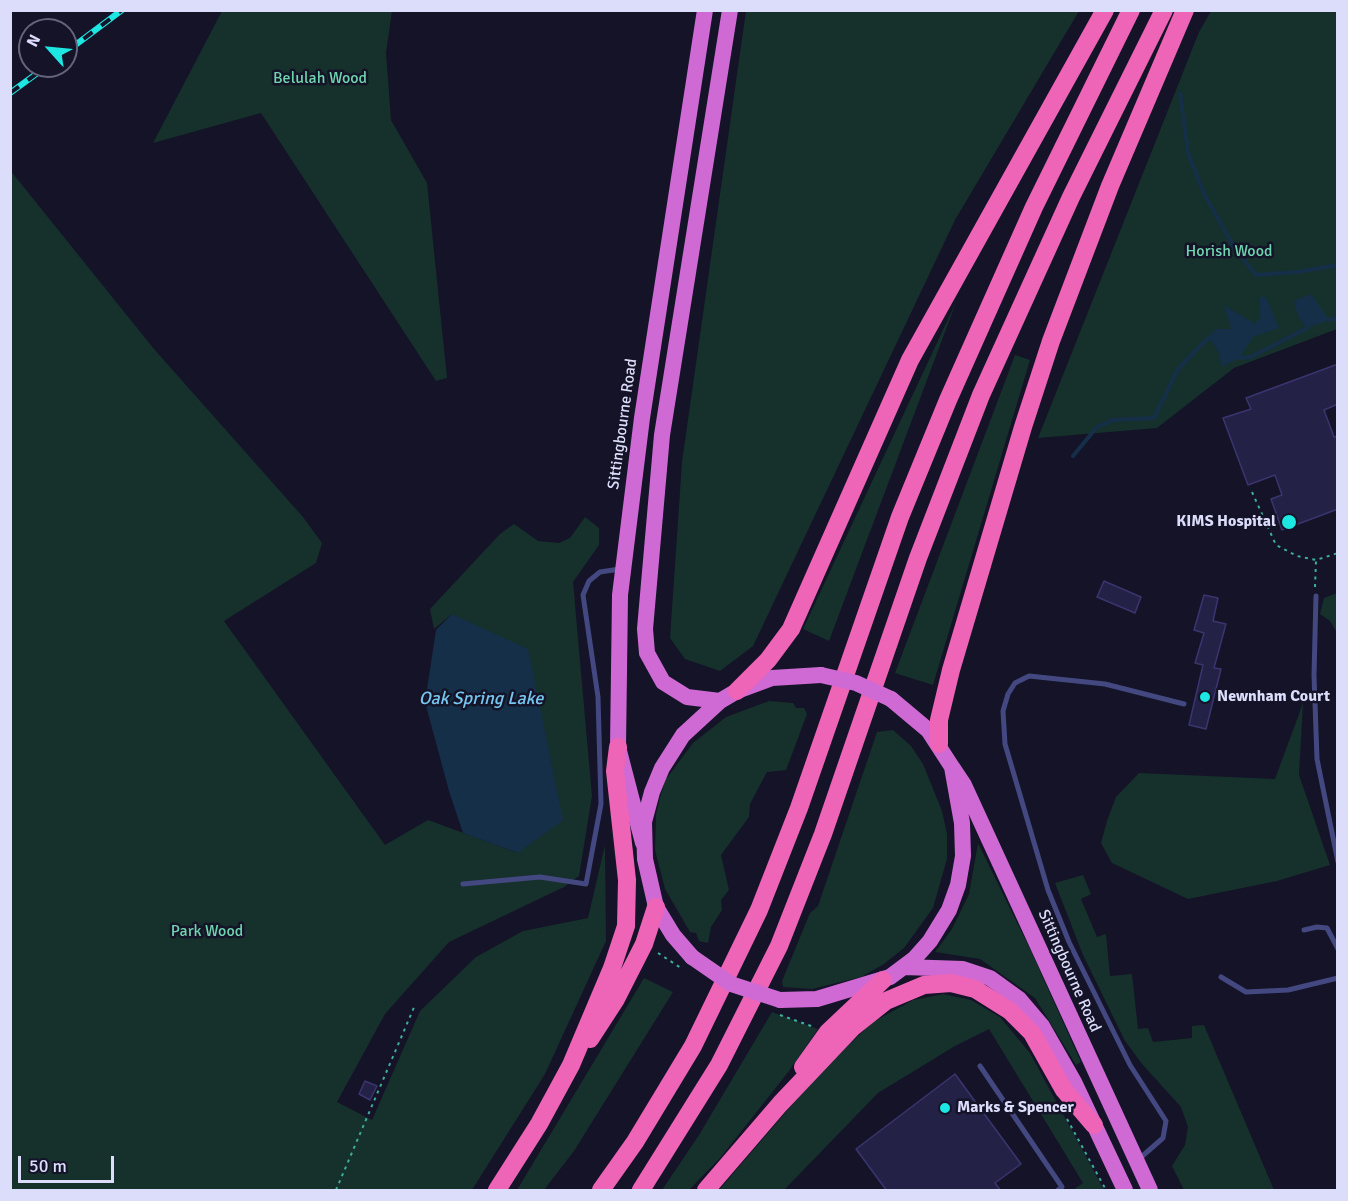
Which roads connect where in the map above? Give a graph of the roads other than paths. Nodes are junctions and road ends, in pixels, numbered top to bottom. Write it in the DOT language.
graph roads {
  1 [pos="705,10"];
  2 [pos="730,10"];
  3 [pos="1106,10"];
  4 [pos="1131,10"];
  5 [pos="1164,10"];
  6 [pos="1185,10"];
  7 [pos="622,569"];
  8 [pos="1316,596"];
  9 [pos="737,691"];
  10 [pos="720,701"];
  11 [pos="1184,704"];
  12 [pos="939,744"];
  13 [pos="618,747"];
  14 [pos="952,767"];
  15 [pos="643,843"];
  16 [pos="1338,862"];
  17 [pos="463,884"];
  18 [pos="656,907"];
  19 [pos="1304,930"];
  20 [pos="1338,949"];
  21 [pos="904,967"];
  22 [pos="1221,976"];
  23 [pos="1338,978"];
  24 [pos="883,980"];
  25 [pos="571,1065"];
  26 [pos="980,1066"];
  27 [pos="780,1104"];
  28 [pos="1095,1125"];
  29 [pos="1136,1161"];
  30 [pos="497,1191"];
  31 [pos="601,1191"];
  32 [pos="641,1191"];
  33 [pos="706,1191"];
  34 [pos="1058,1191"];
  35 [pos="1125,1191"];
  36 [pos="1150,1191"];
  1 -- 7 [label="highway, Sittingbourne Road"];
  2 -- 10 [label="highway"];
  3 -- 9 [label="highway"];
  4 -- 31 [label="highway"];
  5 -- 32 [label="highway"];
  6 -- 12 [label="highway"];
  7 -- 13 [label="highway, Sittingbourne Road"];
  7 -- 17 [label="lane"];
  8 -- 16 [label="lane"];
  9 -- 10 [label="highway, Sittingbourne Road"];
  9 -- 12 [label="highway, Sittingbourne Road, bridge"];
  10 -- 15 [label="highway, Sittingbourne Road"];
  11 -- 29 [label="lane"];
  12 -- 14 [label="highway, Sittingbourne Road"];
  13 -- 15 [label="highway, Sittingbourne Road"];
  13 -- 25 [label="highway"];
  14 -- 21 [label="highway"];
  14 -- 29 [label="highway, Sittingbourne Road"];
  15 -- 18 [label="highway"];
  18 -- 24 [label="highway, bridge"];
  18 -- 25 [label="highway"];
  19 -- 20 [label="lane"];
  21 -- 24 [label="highway"];
  21 -- 28 [label="highway"];
  22 -- 23 [label="lane"];
  24 -- 27 [label="highway"];
  25 -- 30 [label="highway"];
  26 -- 34 [label="lane"];
  27 -- 28 [label="highway"];
  27 -- 33 [label="highway"];
  28 -- 35 [label="highway"];
  29 -- 36 [label="highway, Sittingbourne Road"];
}
